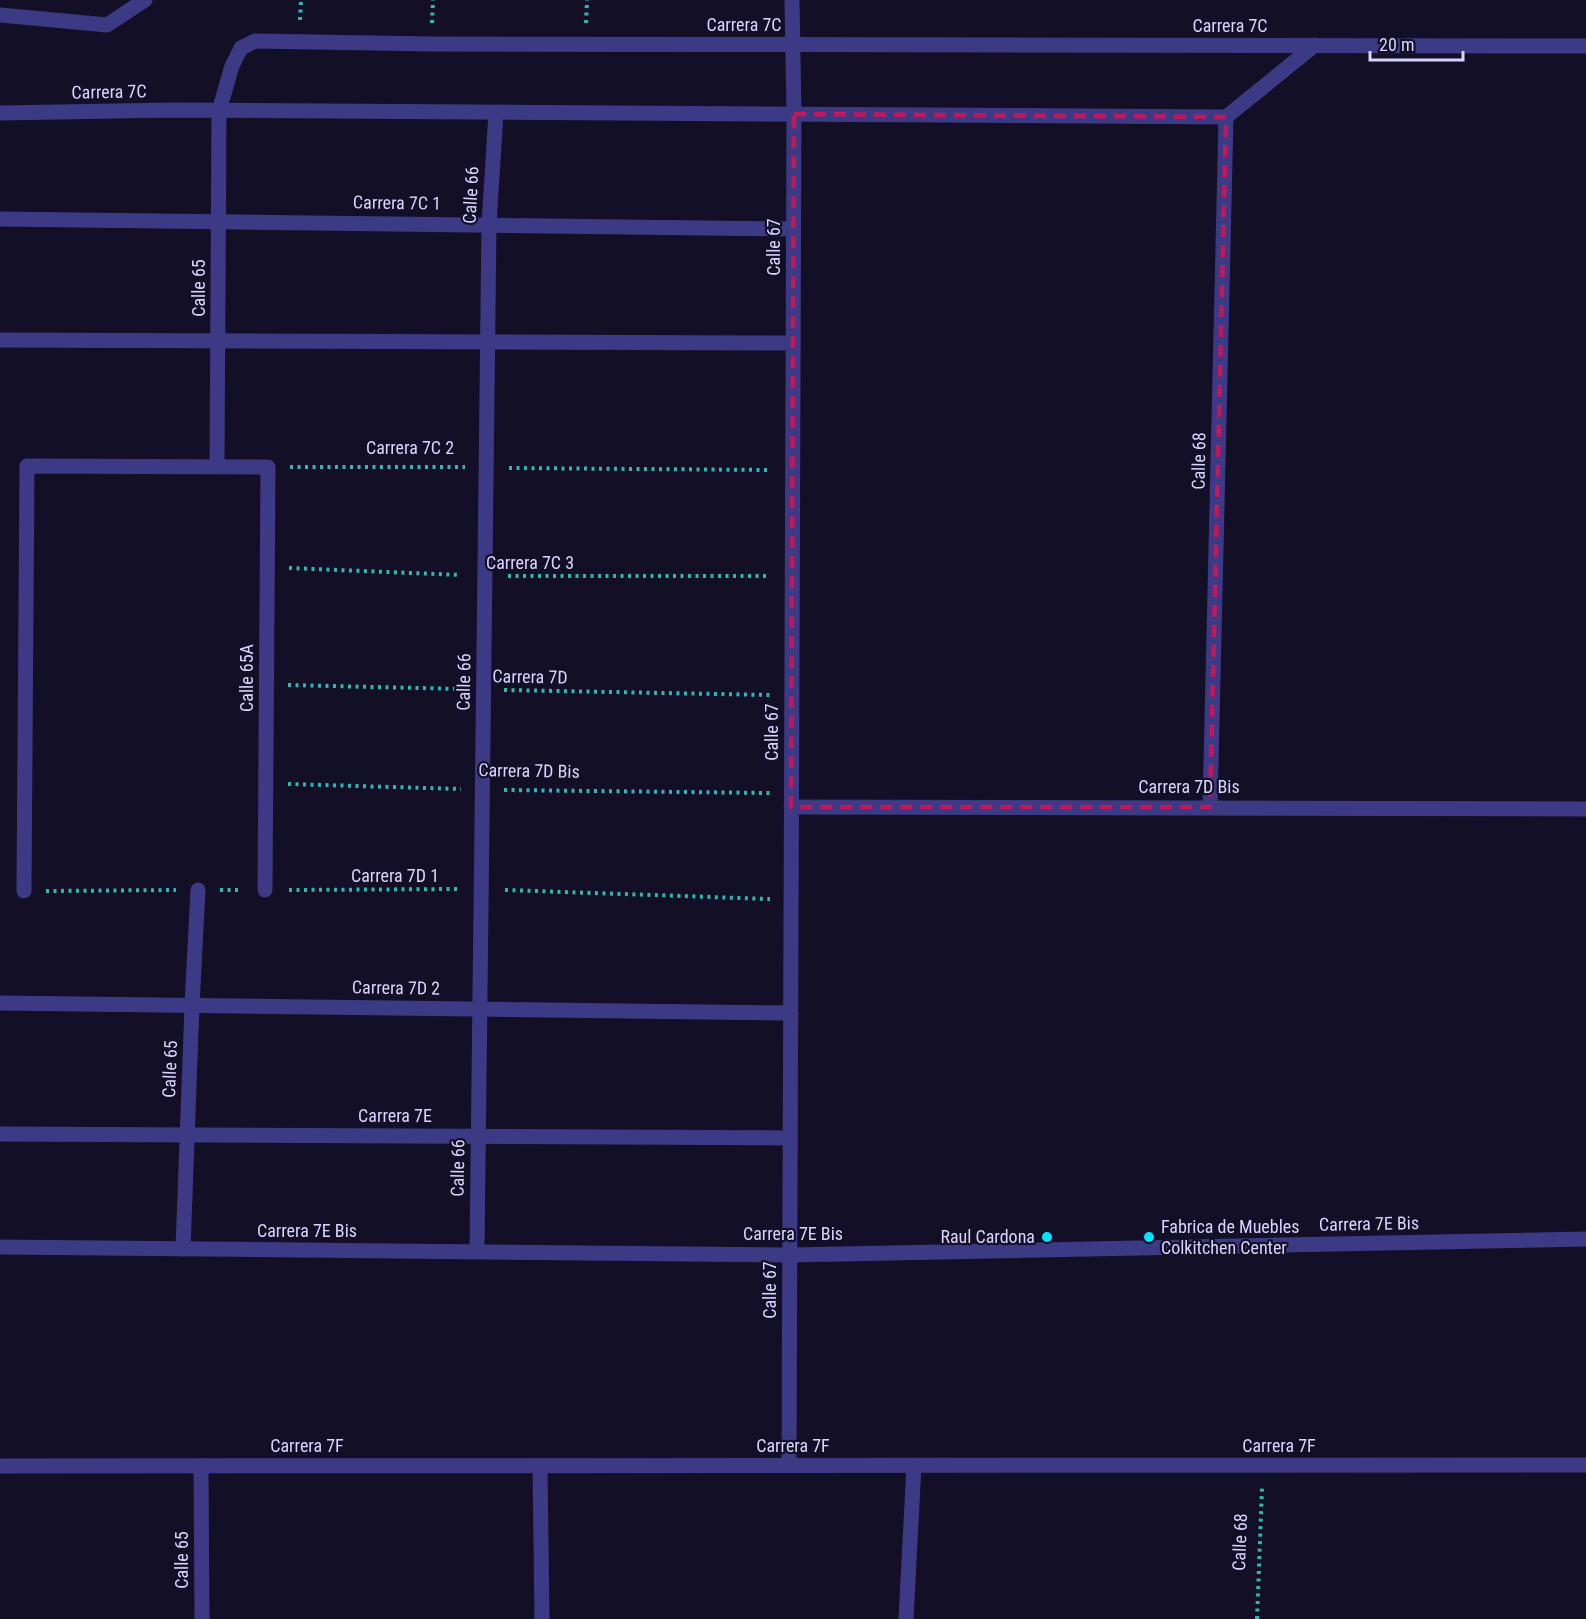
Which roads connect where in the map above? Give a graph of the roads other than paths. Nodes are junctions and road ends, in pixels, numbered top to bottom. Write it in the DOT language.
graph roads {
  1 [pos="145,0"];
  2 [pos="792,0"];
  3 [pos="0,15"];
  4 [pos="791,44"];
  5 [pos="1315,45"];
  6 [pos="1586,46"];
  7 [pos="219,111"];
  8 [pos="0,113"];
  9 [pos="496,113"];
  10 [pos="794,114"];
  11 [pos="1227,117"];
  12 [pos="0,219"];
  13 [pos="219,221"];
  14 [pos="489,224"];
  15 [pos="793,229"];
  16 [pos="0,340"];
  17 [pos="218,341"];
  18 [pos="489,342"];
  19 [pos="793,343"];
  20 [pos="217,466"];
  21 [pos="792,800"];
  22 [pos="1210,807"];
  23 [pos="1586,809"];
  24 [pos="198,890"];
  25 [pos="265,890"];
  26 [pos="24,891"];
  27 [pos="0,1003"];
  28 [pos="192,1005"];
  29 [pos="480,1008"];
  30 [pos="791,1013"];
  31 [pos="0,1134"];
  32 [pos="478,1135"];
  33 [pos="188,1136"];
  34 [pos="790,1138"];
  35 [pos="1586,1239"];
  36 [pos="0,1247"];
  37 [pos="183,1249"];
  38 [pos="477,1251"];
  39 [pos="790,1255"];
  40 [pos="789,1465"];
  41 [pos="914,1465"];
  42 [pos="1586,1465"];
  43 [pos="0,1466"];
  44 [pos="201,1466"];
  45 [pos="540,1466"];
  46 [pos="202,1619"];
  47 [pos="542,1619"];
  48 [pos="906,1619"];
  1 -- 3 [label="street"];
  2 -- 4 [label="street, Calle 67"];
  4 -- 5 [label="street, Carrera 7C"];
  4 -- 7 [label="street, Carrera 7C"];
  4 -- 10 [label="street, Calle 67"];
  5 -- 6 [label="street, Carrera 7C"];
  5 -- 11 [label="street"];
  7 -- 8 [label="street, Carrera 7C"];
  7 -- 9 [label="street, Carrera 7C"];
  7 -- 13 [label="street, Calle 65"];
  9 -- 10 [label="street, Carrera 7C"];
  9 -- 14 [label="street, Calle 66"];
  10 -- 11 [label="street, Carrera 7C"];
  10 -- 15 [label="street, Calle 67"];
  11 -- 22 [label="street, Calle 68"];
  12 -- 13 [label="street, Carrera 7C 1"];
  13 -- 14 [label="street, Carrera 7C 1"];
  13 -- 17 [label="street, Calle 65"];
  14 -- 15 [label="street, Carrera 7C 1"];
  14 -- 18 [label="street, Calle 66"];
  15 -- 19 [label="street, Calle 67"];
  16 -- 17 [label="street"];
  17 -- 18 [label="street"];
  17 -- 20 [label="street, Calle 65"];
  18 -- 19 [label="street"];
  18 -- 29 [label="street, Calle 66"];
  19 -- 21 [label="street, Calle 67"];
  20 -- 25 [label="street, Calle 65A"];
  20 -- 26 [label="street"];
  21 -- 22 [label="street, Carrera 7D Bis"];
  21 -- 30 [label="street, Calle 67"];
  22 -- 23 [label="street, Carrera 7D Bis"];
  24 -- 28 [label="street, Calle 65"];
  27 -- 28 [label="street, Carrera 7D 2"];
  28 -- 29 [label="street, Carrera 7D 2"];
  28 -- 33 [label="street, Calle 65"];
  29 -- 30 [label="street, Carrera 7D 2"];
  29 -- 32 [label="street, Calle 66"];
  30 -- 34 [label="street, Calle 67"];
  31 -- 33 [label="street, Carrera 7E"];
  32 -- 33 [label="street, Carrera 7E"];
  32 -- 34 [label="street, Carrera 7E"];
  32 -- 38 [label="street, Calle 66"];
  33 -- 37 [label="street, Calle 65"];
  34 -- 39 [label="street, Calle 67"];
  35 -- 39 [label="street, Carrera 7E Bis"];
  36 -- 37 [label="street, Carrera 7E Bis"];
  37 -- 38 [label="street, Carrera 7E Bis"];
  38 -- 39 [label="street, Carrera 7E Bis"];
  39 -- 40 [label="street, Calle 67"];
  40 -- 41 [label="street, Carrera 7F"];
  40 -- 45 [label="street, Carrera 7F"];
  41 -- 42 [label="street, Carrera 7F"];
  41 -- 48 [label="street"];
  43 -- 44 [label="street, Carrera 7F"];
  44 -- 45 [label="street, Carrera 7F"];
  44 -- 46 [label="street, Calle 65"];
  45 -- 47 [label="street"];
}
